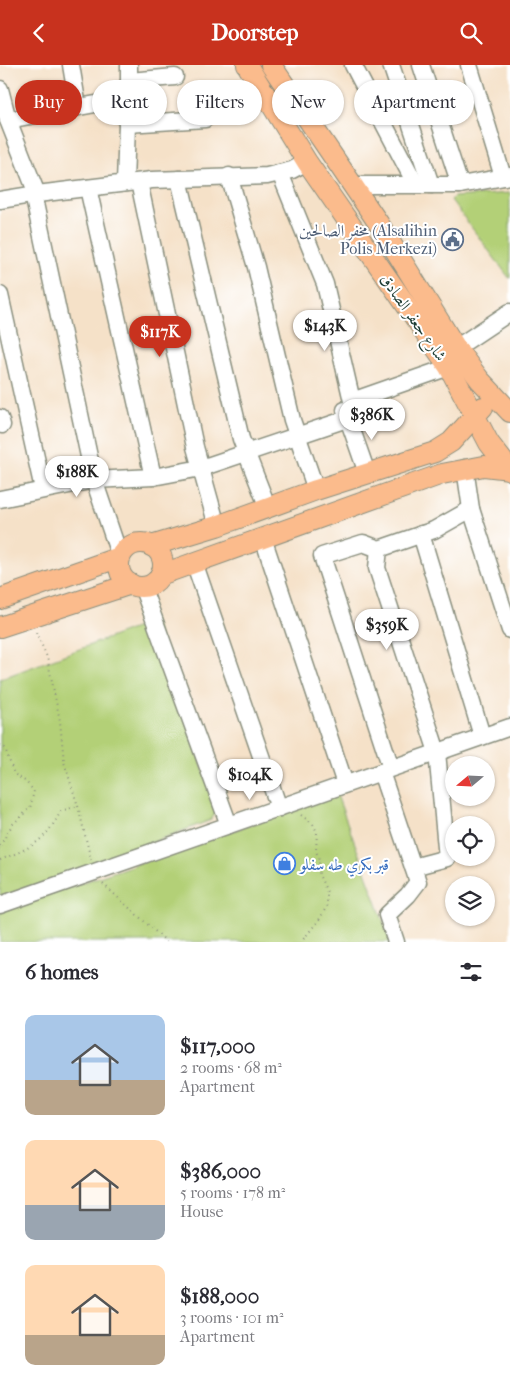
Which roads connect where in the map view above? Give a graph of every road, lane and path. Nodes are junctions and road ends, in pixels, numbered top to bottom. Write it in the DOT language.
graph roads {
  1 [pos="71,65"];
  2 [pos="247,65"];
  3 [pos="271,65"];
  4 [pos="353,65"];
  5 [pos="391,65"];
  6 [pos="421,65"];
  7 [pos="469,65"];
  8 [pos="129,73"];
  9 [pos="175,77"];
  10 [pos="74,80"];
  11 [pos="0,89"];
  12 [pos="15,119"];
  13 [pos="8,120"];
  14 [pos="127,125"];
  15 [pos="307,162"];
  16 [pos="280,173"];
  17 [pos="229,176"];
  18 [pos="506,176"];
  19 [pos="179,179"];
  20 [pos="132,183"];
  21 [pos="352,185"];
  22 [pos="423,185"];
  23 [pos="460,185"];
  24 [pos="88,188"];
  25 [pos="35,194"];
  26 [pos="0,200"];
  27 [pos="0,295"];
  28 [pos="510,312"];
  29 [pos="456,348"];
  30 [pos="449,367"];
  31 [pos="352,401"];
  32 [pos="505,407"];
  33 [pos="475,414"];
  34 [pos="347,419"];
  35 [pos="298,436"];
  36 [pos="246,453"];
  37 [pos="201,468"];
  38 [pos="465,469"];
  39 [pos="509,469"];
  40 [pos="367,473"];
  41 [pos="153,477"];
  42 [pos="94,480"];
  43 [pos="43,489"];
  44 [pos="316,490"];
  45 [pos="0,499"];
  46 [pos="268,508"];
  47 [pos="471,509"];
  48 [pos="217,526"];
  49 [pos="421,534"];
  50 [pos="263,538"];
  51 [pos="151,546"];
  52 [pos="379,549"];
  53 [pos="120,557"];
  54 [pos="194,562"];
  55 [pos="160,575"];
  56 [pos="136,585"];
  57 [pos="0,599"];
  58 [pos="28,617"];
  59 [pos="0,627"];
  60 [pos="510,630"];
  61 [pos="510,727"];
  62 [pos="482,737"];
  63 [pos="0,745"];
  64 [pos="437,752"];
  65 [pos="386,770"];
  66 [pos="346,784"];
  67 [pos="296,802"];
  68 [pos="78,807"];
  69 [pos="279,807"];
  70 [pos="229,825"];
  71 [pos="0,846"];
  72 [pos="0,860"];
  73 [pos="413,867"];
  74 [pos="96,871"];
  75 [pos="0,905"];
  76 [pos="167,942"];
  77 [pos="301,942"];
  78 [pos="396,942"];
  1 -- 10 [label="street"];
  2 -- 15 [label="main road, شارع جعفر الصادق"];
  3 -- 21 [label="main road, شارع جعفر الصادق"];
  4 -- 22 [label="street"];
  5 -- 22 [label="street"];
  6 -- 23 [label="street"];
  7 -- 18 [label="street"];
  8 -- 9 [label="street"];
  11 -- 13 [label="street"];
  12 -- 13 [label="street"];
  13 -- 25 [label="street"];
  14 -- 20 [label="street"];
  15 -- 16 [label="street"];
  15 -- 30 [label="main road, شارع جعفر الصادق"];
  16 -- 17 [label="street"];
  16 -- 31 [label="street"];
  17 -- 19 [label="street"];
  17 -- 35 [label="street"];
  18 -- 23 [label="street"];
  19 -- 20 [label="street"];
  19 -- 36 [label="street"];
  20 -- 24 [label="street"];
  20 -- 37 [label="street"];
  21 -- 22 [label="street"];
  21 -- 29 [label="main road, شارع جعفر الصادق"];
  22 -- 23 [label="street"];
  24 -- 25 [label="street"];
  24 -- 41 [label="street"];
  25 -- 26 [label="street"];
  25 -- 42 [label="street"];
  27 -- 43 [label="street"];
  28 -- 29 [label="street"];
  29 -- 32 [label="main road, شارع جعفر الصادق"];
  30 -- 31 [label="street"];
  30 -- 33 [label="main road, شارع جعفر الصادق"];
  31 -- 34 [label="street"];
  32 -- 33 [label="main road"];
  33 -- 39 [label="main road, شارع جعفر الصادق"];
  33 -- 40 [label="main road"];
  34 -- 35 [label="street"];
  34 -- 40 [label="street"];
  35 -- 36 [label="street"];
  35 -- 44 [label="street"];
  36 -- 37 [label="street"];
  36 -- 46 [label="street"];
  37 -- 41 [label="street"];
  37 -- 48 [label="street"];
  38 -- 39 [label="main road"];
  38 -- 47 [label="street"];
  38 -- 50 [label="main road"];
  40 -- 44 [label="main road"];
  41 -- 42 [label="street"];
  42 -- 43 [label="street"];
  42 -- 53 [label="street"];
  43 -- 45 [label="street"];
  44 -- 46 [label="main road"];
  46 -- 48 [label="main road"];
  47 -- 49 [label="street"];
  47 -- 60 [label="street"];
  48 -- 51 [label="main road"];
  49 -- 52 [label="street"];
  49 -- 62 [label="street"];
  50 -- 54 [label="main road"];
  50 -- 66 [label="street"];
  51 -- 53 [label="main road"];
  51 -- 55 [label="main road"];
  52 -- 64 [label="street"];
  52 -- 65 [label="street"];
  53 -- 56 [label="main road"];
  53 -- 57 [label="main road"];
  54 -- 55 [label="main road"];
  54 -- 69 [label="street"];
  55 -- 56 [label="main road"];
  56 -- 58 [label="main road"];
  56 -- 70 [label="street"];
  58 -- 59 [label="main road"];
  58 -- 68 [label="path"];
  61 -- 62 [label="street"];
  62 -- 64 [label="street"];
  63 -- 71 [label="path"];
  64 -- 65 [label="street"];
  64 -- 73 [label="street"];
  65 -- 66 [label="street"];
  65 -- 73 [label="street"];
  66 -- 67 [label="street"];
  67 -- 69 [label="street"];
  67 -- 77 [label="path"];
  68 -- 72 [label="path"];
  68 -- 74 [label="path"];
  69 -- 70 [label="street"];
  70 -- 74 [label="street"];
  73 -- 78 [label="street"];
  74 -- 75 [label="street"];
  74 -- 76 [label="path"];
}
